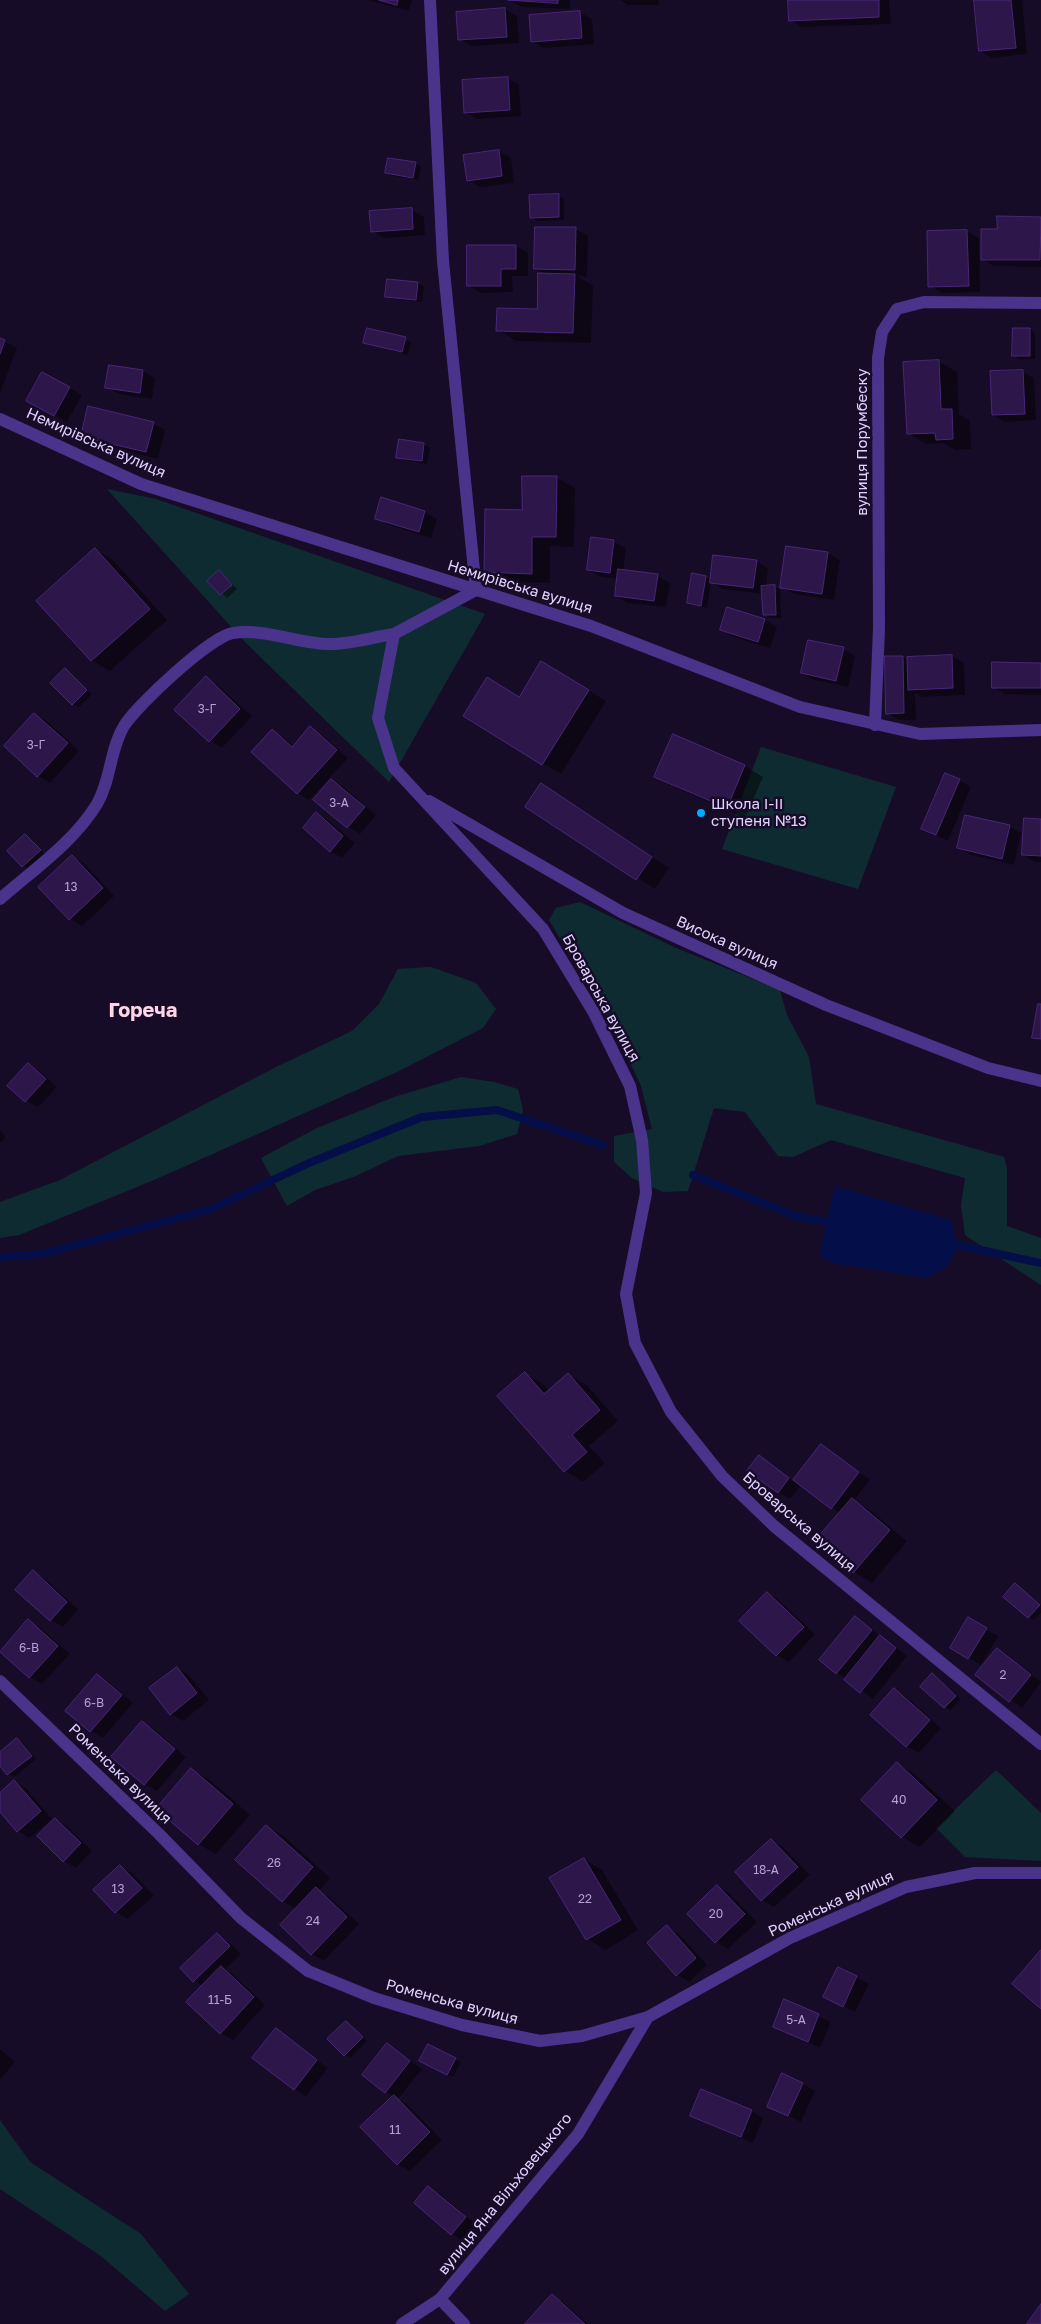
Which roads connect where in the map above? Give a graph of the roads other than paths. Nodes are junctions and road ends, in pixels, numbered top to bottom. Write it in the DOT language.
graph roads {
  1 [pos="430,0"];
  2 [pos="1041,303"];
  3 [pos="0,419"];
  4 [pos="476,590"];
  5 [pos="394,634"];
  6 [pos="875,725"];
  7 [pos="1041,730"];
  8 [pos="418,795"];
  9 [pos="0,899"];
  10 [pos="1041,1081"];
  11 [pos="0,1680"];
  12 [pos="1041,1744"];
  13 [pos="1041,1873"];
  14 [pos="648,2017"];
  15 [pos="440,2299"];
  16 [pos="402,2324"];
  17 [pos="464,2324"];
  1 -- 4 [label="street"];
  2 -- 6 [label="street, вулиця Порумбеску"];
  3 -- 4 [label="street, Немирівська вулиця"];
  4 -- 5 [label="street"];
  4 -- 6 [label="street, Немирівська вулиця"];
  5 -- 8 [label="street, Броварська вулиця"];
  5 -- 9 [label="street"];
  6 -- 7 [label="street, Немирівська вулиця"];
  8 -- 10 [label="street, Висока вулиця"];
  8 -- 12 [label="street, Броварська вулиця"];
  11 -- 14 [label="street, Роменська вулиця"];
  13 -- 14 [label="street, Роменська вулиця"];
  14 -- 15 [label="street, вулиця Яна Вільховецького"];
  15 -- 16 [label="street, вулиця Яна Вільховецького"];
  15 -- 17 [label="street"];
}
